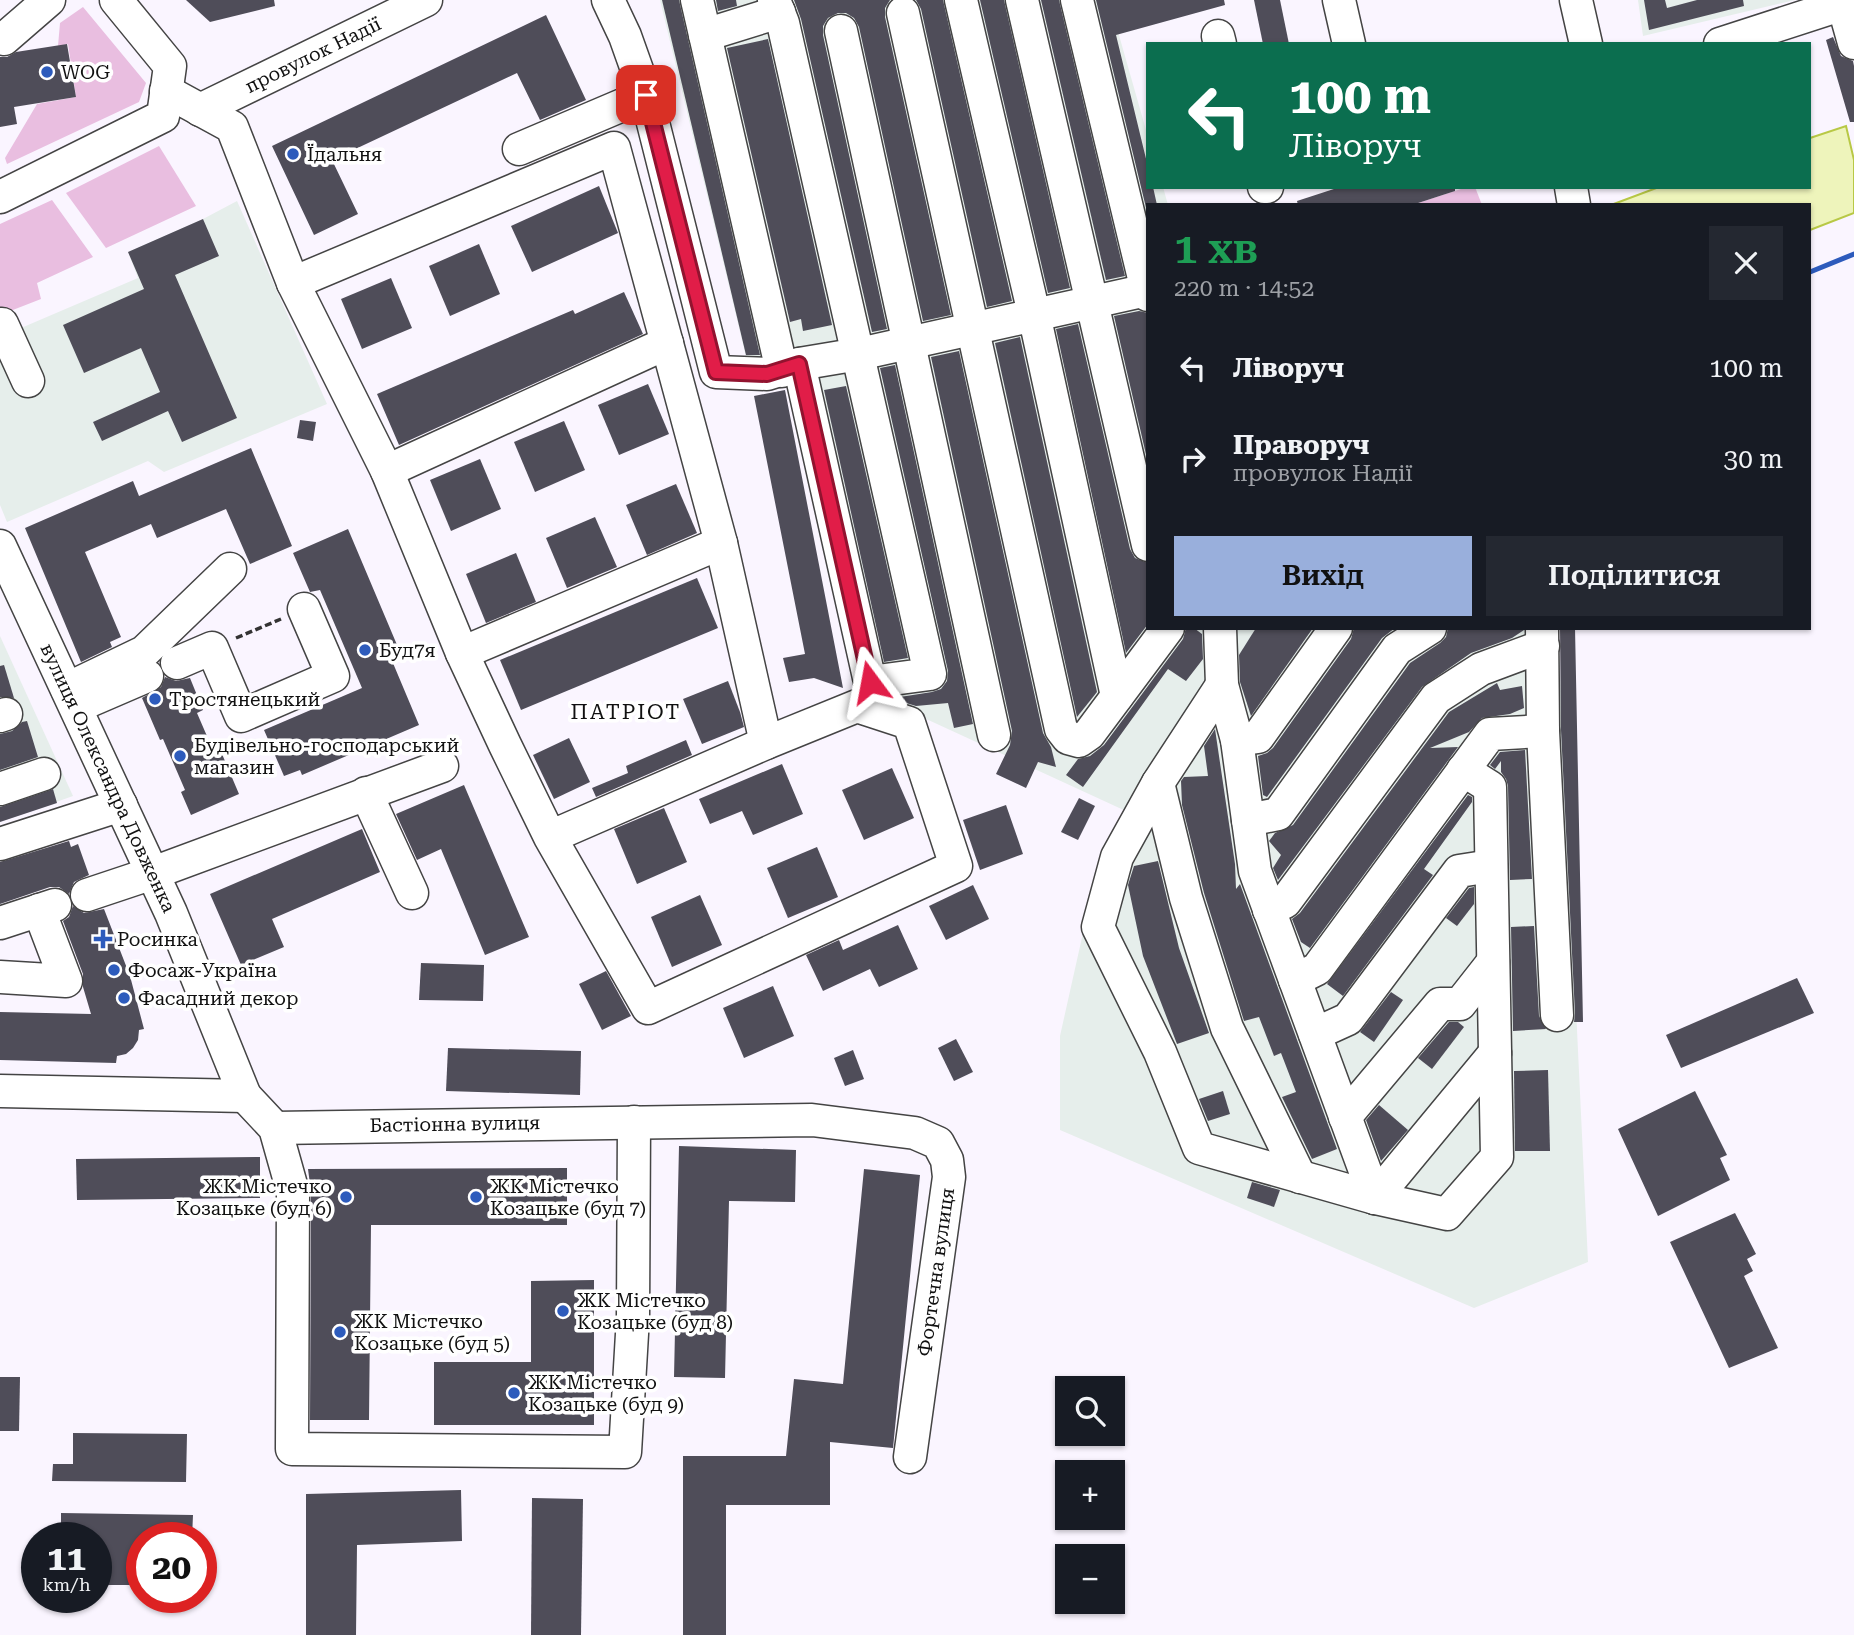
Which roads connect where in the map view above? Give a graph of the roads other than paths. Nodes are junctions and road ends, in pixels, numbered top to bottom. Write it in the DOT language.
graph roads {
  1 [pos="49,0"];
  2 [pos="116,0"];
  3 [pos="426,0"];
  4 [pos="697,0"];
  5 [pos="961,0"];
  6 [pos="1022,0"];
  7 [pos="1077,0"];
  8 [pos="1339,0"];
  9 [pos="1576,0"];
  10 [pos="612,1"];
  11 [pos="1842,2"];
  12 [pos="777,6"];
  13 [pos="903,13"];
  14 [pos="841,31"];
  15 [pos="705,35"];
  16 [pos="4,39"];
  17 [pos="1349,42"];
  18 [pos="1586,42"];
  19 [pos="1726,42"];
  20 [pos="1854,43"];
  21 [pos="166,91"];
  22 [pos="646,95"];
  23 [pos="200,110"];
  24 [pos="519,149"];
  25 [pos="5,188"];
  26 [pos="293,283"];
  27 [pos="1146,288"];
  28 [pos="1146,292"];
  29 [pos="1091,301"];
  30 [pos="1034,314"];
  31 [pos="0,324"];
  32 [pos="971,328"];
  33 [pos="908,342"];
  34 [pos="667,343"];
  35 [pos="859,354"];
  36 [pos="790,368"];
  37 [pos="28,381"];
  38 [pos="387,471"];
  39 [pos="1146,536"];
  40 [pos="721,543"];
  41 [pos="0,545"];
  42 [pos="230,569"];
  43 [pos="304,608"];
  44 [pos="1166,630"];
  45 [pos="1220,630"];
  46 [pos="1335,630"];
  47 [pos="1427,630"];
  48 [pos="1542,637"];
  49 [pos="462,653"];
  50 [pos="177,663"];
  51 [pos="147,676"];
  52 [pos="1222,685"];
  53 [pos="1117,696"];
  54 [pos="71,698"];
  55 [pos="1543,731"];
  56 [pos="994,735"];
  57 [pos="1237,740"];
  58 [pos="766,743"];
  59 [pos="442,766"];
  60 [pos="1463,771"];
  61 [pos="44,774"];
  62 [pos="1158,783"];
  63 [pos="0,789"];
  64 [pos="366,793"];
  65 [pos="121,804"];
  66 [pos="1248,820"];
  67 [pos="550,837"];
  68 [pos="0,844"];
  69 [pos="1491,866"];
  70 [pos="153,873"];
  71 [pos="412,893"];
  72 [pos="87,895"];
  73 [pos="1269,910"];
  74 [pos="0,923"];
  75 [pos="1493,962"];
  76 [pos="0,977"];
  77 [pos="1295,980"];
  78 [pos="1557,1015"];
  79 [pos="1315,1034"];
  80 [pos="1495,1053"];
  81 [pos="0,1091"];
  82 [pos="245,1096"];
  83 [pos="1345,1117"];
  84 [pos="634,1122"];
  85 [pos="275,1128"];
  86 [pos="1300,1177"];
  87 [pos="1375,1198"];
  88 [pos="910,1457"];
  1 -- 16 [label="street"];
  2 -- 21 [label="street"];
  3 -- 23 [label="street, провулок Надії"];
  4 -- 15 [label="street"];
  5 -- 30 [label="street"];
  6 -- 29 [label="street"];
  7 -- 27 [label="street"];
  8 -- 17 [label="street"];
  9 -- 18 [label="street"];
  10 -- 22 [label="street"];
  11 -- 19 [label="street"];
  11 -- 20 [label="street"];
  12 -- 15 [label="street"];
  12 -- 35 [label="street"];
  13 -- 32 [label="street"];
  14 -- 33 [label="street"];
  15 -- 36 [label="street"];
  21 -- 23 [label="street"];
  21 -- 25 [label="street"];
  22 -- 24 [label="street"];
  22 -- 36 [label="street"];
  23 -- 26 [label="street"];
  26 -- 34 [label="street"];
  26 -- 38 [label="street"];
  28 -- 29 [label="street"];
  29 -- 30 [label="street"];
  29 -- 39 [label="street"];
  30 -- 32 [label="street"];
  30 -- 53 [label="street"];
  31 -- 37 [label="street"];
  32 -- 33 [label="street"];
  32 -- 53 [label="street"];
  33 -- 35 [label="street"];
  33 -- 56 [label="street"];
  34 -- 38 [label="street"];
  34 -- 40 [label="street"];
  35 -- 36 [label="street"];
  35 -- 36 [label="street"];
  38 -- 49 [label="street"];
  40 -- 49 [label="street"];
  40 -- 58 [label="street"];
  41 -- 54 [label="street, вулиця Олександра Довженка"];
  42 -- 54 [label="street"];
  43 -- 50 [label="street"];
  44 -- 53 [label="street"];
  45 -- 52 [label="street"];
  46 -- 57 [label="street"];
  47 -- 66 [label="street"];
  48 -- 55 [label="street"];
  48 -- 73 [label="street"];
  49 -- 67 [label="street"];
  51 -- 54 [label="street"];
  52 -- 57 [label="street"];
  52 -- 62 [label="street"];
  54 -- 65 [label="street, вулиця Олександра Довженка"];
  55 -- 60 [label="street"];
  55 -- 78 [label="street"];
  57 -- 66 [label="street"];
  58 -- 67 [label="street"];
  58 -- 67 [label="street"];
  59 -- 64 [label="street"];
  60 -- 69 [label="street"];
  60 -- 77 [label="street"];
  61 -- 63 [label="street"];
  62 -- 86 [label="street"];
  62 -- 86 [label="street"];
  64 -- 70 [label="street"];
  64 -- 71 [label="street"];
  65 -- 68 [label="street"];
  65 -- 70 [label="street, вулиця Олександра Довженка"];
  66 -- 73 [label="street"];
  69 -- 75 [label="street"];
  69 -- 79 [label="street"];
  70 -- 72 [label="street"];
  70 -- 82 [label="street, вулиця Олександра Довженка"];
  73 -- 77 [label="street"];
  74 -- 76 [label="street"];
  75 -- 80 [label="street"];
  75 -- 83 [label="street"];
  77 -- 79 [label="street"];
  79 -- 83 [label="street"];
  80 -- 87 [label="street"];
  80 -- 87 [label="street"];
  81 -- 82 [label="street"];
  82 -- 85 [label="street"];
  83 -- 87 [label="street"];
  84 -- 85 [label="street, Бастіонна вулиця"];
  84 -- 85 [label="street"];
  84 -- 88 [label="street, Фортечна вулиця"];
  86 -- 87 [label="street"];
}
